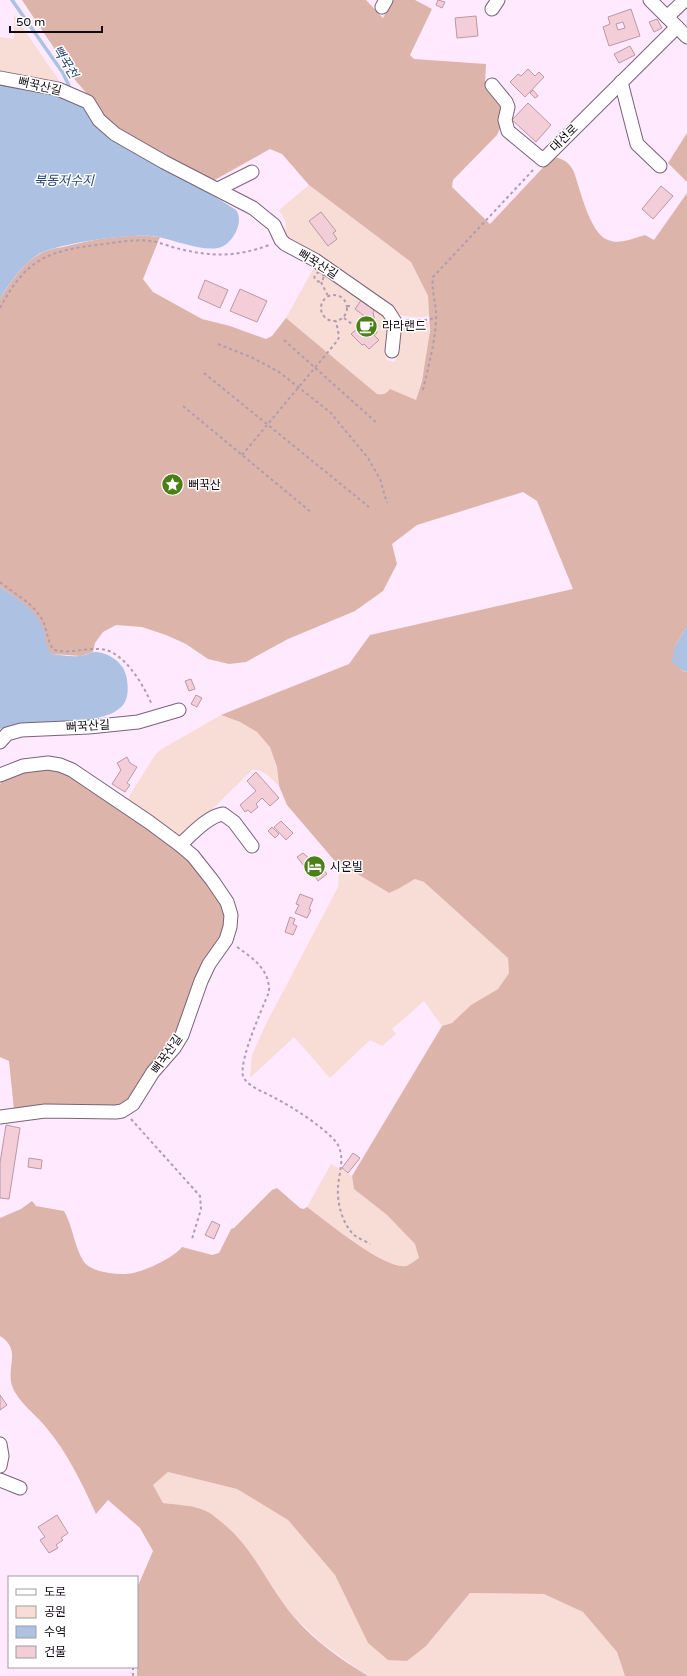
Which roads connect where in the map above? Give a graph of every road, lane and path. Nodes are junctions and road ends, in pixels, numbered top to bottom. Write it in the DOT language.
graph roads {
  1 [pos="650,0"];
  2 [pos="685,0"];
  3 [pos="667,17"];
  4 [pos="677,26"];
  5 [pos="687,37"];
  6 [pos="0,78"];
  7 [pos="621,82"];
  8 [pos="492,85"];
  9 [pos="543,160"];
  10 [pos="660,166"];
  11 [pos="252,172"];
  12 [pos="218,189"];
  13 [pos="282,240"];
  14 [pos="321,282"];
  15 [pos="328,296"];
  16 [pos="347,306"];
  17 [pos="352,306"];
  18 [pos="0,308"];
  19 [pos="344,318"];
  20 [pos="436,318"];
  21 [pos="394,320"];
  22 [pos="336,322"];
  23 [pos="352,324"];
  24 [pos="284,340"];
  25 [pos="218,344"];
  26 [pos="392,351"];
  27 [pos="314,368"];
  28 [pos="204,373"];
  29 [pos="298,387"];
  30 [pos="423,390"];
  31 [pos="183,406"];
  32 [pos="267,424"];
  33 [pos="378,424"];
  34 [pos="242,455"];
  35 [pos="387,504"];
  36 [pos="369,507"];
  37 [pos="312,513"];
  38 [pos="0,582"];
  39 [pos="179,710"];
  40 [pos="157,717"];
  41 [pos="0,742"];
  42 [pos="0,775"];
  43 [pos="180,845"];
  44 [pos="252,846"];
  45 [pos="226,940"];
  46 [pos="126,1109"];
  47 [pos="0,1117"];
  48 [pos="192,1239"];
  49 [pos="370,1244"];
  50 [pos="0,1444"];
  51 [pos="0,1466"];
  52 [pos="0,1480"];
  53 [pos="20,1488"];
  1 -- 3 [label="street"];
  2 -- 3 [label="street"];
  3 -- 4 [label="street"];
  4 -- 5 [label="street"];
  4 -- 7 [label="street, 대선로"];
  6 -- 12 [label="street, 뻐꾹산길"];
  7 -- 9 [label="street, 대선로"];
  7 -- 10 [label="street"];
  8 -- 9 [label="street, 대선로"];
  9 -- 20 [label="path"];
  11 -- 12 [label="street"];
  12 -- 13 [label="street, 뻐꾹산길"];
  13 -- 18 [label="path"];
  13 -- 21 [label="street, 뻐꾹산길"];
  14 -- 15 [label="path"];
  15 -- 16 [label="path"];
  15 -- 22 [label="path"];
  16 -- 17 [label="path"];
  16 -- 19 [label="path"];
  19 -- 22 [label="path"];
  19 -- 23 [label="path"];
  20 -- 21 [label="path"];
  20 -- 30 [label="path"];
  21 -- 26 [label="street"];
  22 -- 27 [label="path"];
  24 -- 27 [label="path"];
  25 -- 29 [label="path"];
  27 -- 29 [label="path"];
  27 -- 33 [label="path"];
  28 -- 32 [label="path"];
  29 -- 32 [label="path"];
  29 -- 35 [label="path"];
  31 -- 34 [label="path"];
  32 -- 34 [label="path"];
  32 -- 36 [label="path"];
  34 -- 37 [label="path"];
  38 -- 40 [label="path"];
  39 -- 40 [label="street, 뻐꾹산길"];
  40 -- 41 [label="street, 뻐꾹산길"];
  42 -- 43 [label="street, 뻐꾹산길"];
  43 -- 44 [label="street"];
  43 -- 45 [label="street, 뻐꾹산길"];
  45 -- 46 [label="street, 뻐꾹산길"];
  45 -- 49 [label="path"];
  46 -- 47 [label="street"];
  46 -- 48 [label="path"];
  50 -- 51 [label="street"];
  52 -- 53 [label="street"];
}
